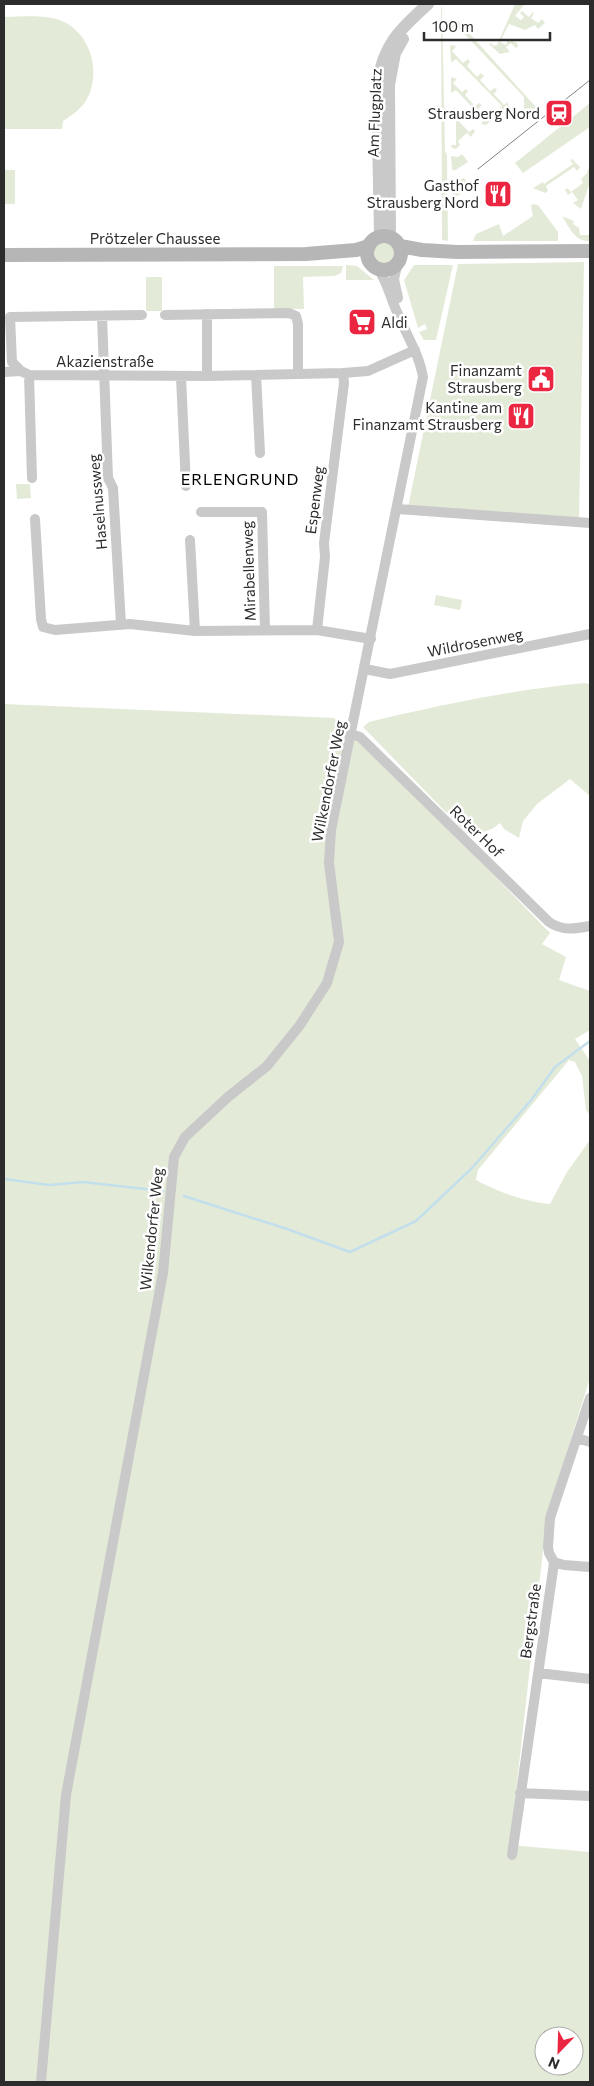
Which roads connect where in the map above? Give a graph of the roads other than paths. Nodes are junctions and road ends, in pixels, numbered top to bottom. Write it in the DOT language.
graph roads {
  1 [pos="429,4"];
  2 [pos="390,239"];
  3 [pos="369,246"];
  4 [pos="590,251"];
  5 [pos="457,252"];
  6 [pos="306,254"];
  7 [pos="4,255"];
  8 [pos="398,264"];
  9 [pos="373,265"];
  10 [pos="207,314"];
  11 [pos="165,315"];
  12 [pos="102,316"];
  13 [pos="142,316"];
  14 [pos="7,317"];
  15 [pos="406,330"];
  16 [pos="415,350"];
  17 [pos="4,372"];
  18 [pos="25,373"];
  19 [pos="343,373"];
  20 [pos="298,374"];
  21 [pos="256,375"];
  22 [pos="181,376"];
  23 [pos="207,376"];
  24 [pos="104,377"];
  25 [pos="260,453"];
  26 [pos="32,478"];
  27 [pos="186,486"];
  28 [pos="398,509"];
  29 [pos="201,512"];
  30 [pos="35,519"];
  31 [pos="590,523"];
  32 [pos="190,540"];
  33 [pos="120,624"];
  34 [pos="265,630"];
  35 [pos="317,630"];
  36 [pos="195,631"];
  37 [pos="590,634"];
  38 [pos="371,639"];
  39 [pos="365,669"];
  40 [pos="351,734"];
  41 [pos="590,926"];
  42 [pos="590,1398"];
  43 [pos="577,1438"];
  44 [pos="590,1442"];
  45 [pos="554,1562"];
  46 [pos="590,1567"];
  47 [pos="538,1673"];
  48 [pos="590,1679"];
  49 [pos="520,1792"];
  50 [pos="590,1796"];
  51 [pos="512,1855"];
  52 [pos="41,2082"];
  1 -- 2 [label="street, Am Flugplatz"];
  2 -- 3 [label="main road"];
  2 -- 5 [label="main road, Prötzeler Chaussee"];
  2 -- 8 [label="main road"];
  3 -- 6 [label="main road, Prötzeler Chaussee"];
  3 -- 9 [label="main road"];
  4 -- 5 [label="main road, Prötzeler Chaussee"];
  5 -- 8 [label="main road, Prötzeler Chaussee"];
  6 -- 7 [label="main road, Prötzeler Chaussee"];
  6 -- 9 [label="main road, Prötzeler Chaussee"];
  8 -- 9 [label="main road, Prötzeler Chaussee"];
  8 -- 15 [label="street, Wilkendorfer Weg"];
  9 -- 15 [label="street, Wilkendorfer Weg"];
  10 -- 11 [label="street"];
  10 -- 20 [label="street"];
  10 -- 23 [label="street"];
  12 -- 13 [label="street"];
  12 -- 14 [label="street"];
  12 -- 24 [label="street, Haselnussweg"];
  14 -- 18 [label="street"];
  15 -- 16 [label="street, Wilkendorfer Weg"];
  16 -- 19 [label="street, Akazienstraße"];
  16 -- 28 [label="street, Wilkendorfer Weg"];
  17 -- 18 [label="street, Akazienstraße"];
  18 -- 24 [label="street, Akazienstraße"];
  18 -- 26 [label="street"];
  19 -- 20 [label="street, Akazienstraße"];
  19 -- 35 [label="street, Espenweg"];
  20 -- 21 [label="street, Akazienstraße"];
  21 -- 23 [label="street, Akazienstraße"];
  21 -- 25 [label="street"];
  22 -- 23 [label="street, Akazienstraße"];
  22 -- 24 [label="street, Akazienstraße"];
  22 -- 27 [label="street"];
  24 -- 33 [label="street, Haselnussweg"];
  28 -- 31 [label="street"];
  28 -- 38 [label="street, Wilkendorfer Weg"];
  29 -- 34 [label="street, Mirabellenweg"];
  30 -- 33 [label="street, Mirabellenweg"];
  32 -- 36 [label="street"];
  33 -- 36 [label="street, Mirabellenweg"];
  34 -- 35 [label="street, Mirabellenweg"];
  34 -- 36 [label="street, Mirabellenweg"];
  35 -- 38 [label="street, Mirabellenweg"];
  37 -- 39 [label="street, Wildrosenweg"];
  38 -- 39 [label="street, Wilkendorfer Weg"];
  39 -- 40 [label="street, Wilkendorfer Weg"];
  40 -- 41 [label="street, Roter Hof"];
  40 -- 52 [label="street, Wilkendorfer Weg"];
  42 -- 43 [label="street, Bergstraße"];
  43 -- 44 [label="street"];
  43 -- 45 [label="street, Bergstraße"];
  45 -- 46 [label="street"];
  45 -- 47 [label="street, Bergstraße"];
  47 -- 48 [label="street"];
  47 -- 49 [label="street, Bergstraße"];
  49 -- 50 [label="street"];
  49 -- 51 [label="street, Bergstraße"];
}
